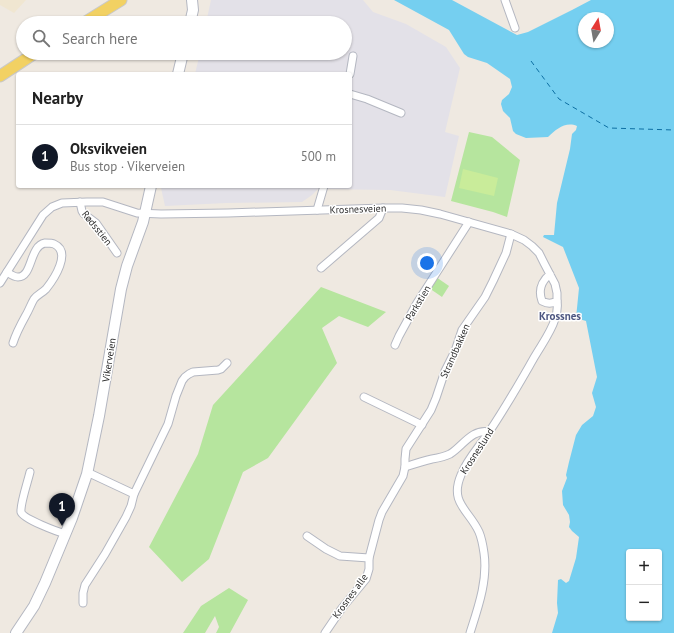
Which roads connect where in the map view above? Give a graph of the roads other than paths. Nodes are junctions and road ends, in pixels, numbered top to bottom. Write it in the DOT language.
graph roads {
  1 [pos="121,0"];
  2 [pos="192,0"];
  3 [pos="505,0"];
  4 [pos="95,16"];
  5 [pos="191,16"];
  6 [pos="515,28"];
  7 [pos="354,56"];
  8 [pos="24,60"];
  9 [pos="181,60"];
  10 [pos="178,72"];
  11 [pos="350,72"];
  12 [pos="0,76"];
  13 [pos="352,95"];
  14 [pos="401,113"];
  15 [pos="151,188"];
  16 [pos="323,188"];
  17 [pos="80,202"];
  18 [pos="383,208"];
  19 [pos="317,210"];
  20 [pos="145,214"];
  21 [pos="469,222"];
  22 [pos="511,234"];
  23 [pos="117,253"];
  24 [pos="321,268"];
  25 [pos="7,272"];
  26 [pos="550,274"];
  27 [pos="0,283"];
  28 [pos="557,301"];
  29 [pos="13,343"];
  30 [pos="395,345"];
  31 [pos="227,363"];
  32 [pos="364,397"];
  33 [pos="422,425"];
  34 [pos="489,432"];
  35 [pos="405,467"];
  36 [pos="30,472"];
  37 [pos="87,472"];
  38 [pos="134,494"];
  39 [pos="66,534"];
  40 [pos="307,536"];
  41 [pos="369,558"];
  42 [pos="83,603"];
  43 [pos="16,633"];
  44 [pos="325,633"];
  45 [pos="470,633"];
  1 -- 4 [label="main road"];
  2 -- 5 [label="main road"];
  3 -- 6 [label="street"];
  7 -- 11 [label="street"];
  8 -- 12 [label="main road"];
  9 -- 10 [label="main road"];
  13 -- 14 [label="street"];
  15 -- 20 [label="main road, Vikerveien"];
  16 -- 19 [label="street"];
  17 -- 20 [label="street, Krosnesveien"];
  17 -- 23 [label="street, Rødsstien"];
  17 -- 25 [label="street, Krosnesveien"];
  18 -- 19 [label="street, Krosnesveien"];
  18 -- 21 [label="street, Krosnesveien"];
  18 -- 24 [label="street"];
  19 -- 20 [label="street, Krosnesveien"];
  20 -- 37 [label="main road, Vikerveien"];
  21 -- 22 [label="street, Krosnesveien"];
  21 -- 30 [label="street, Parkstien"];
  22 -- 26 [label="street, Krosnesveien"];
  22 -- 33 [label="street, Strandbakken"];
  25 -- 27 [label="street, Krosnesveien"];
  25 -- 29 [label="street"];
  26 -- 28 [label="street, Krosnesveien"];
  26 -- 28 [label="street"];
  28 -- 34 [label="street, Krosneslund"];
  31 -- 38 [label="street"];
  32 -- 33 [label="street"];
  33 -- 35 [label="street, Strandbakken"];
  34 -- 35 [label="street"];
  34 -- 45 [label="street, Krosneslund"];
  35 -- 41 [label="street, Krosnes alle"];
  36 -- 39 [label="street"];
  37 -- 38 [label="street"];
  37 -- 39 [label="main road, Vikerveien"];
  38 -- 42 [label="street"];
  39 -- 43 [label="main road, Vikerveien"];
  40 -- 41 [label="street, Krosnes alle"];
  41 -- 44 [label="street, Krosnes alle"];
}
